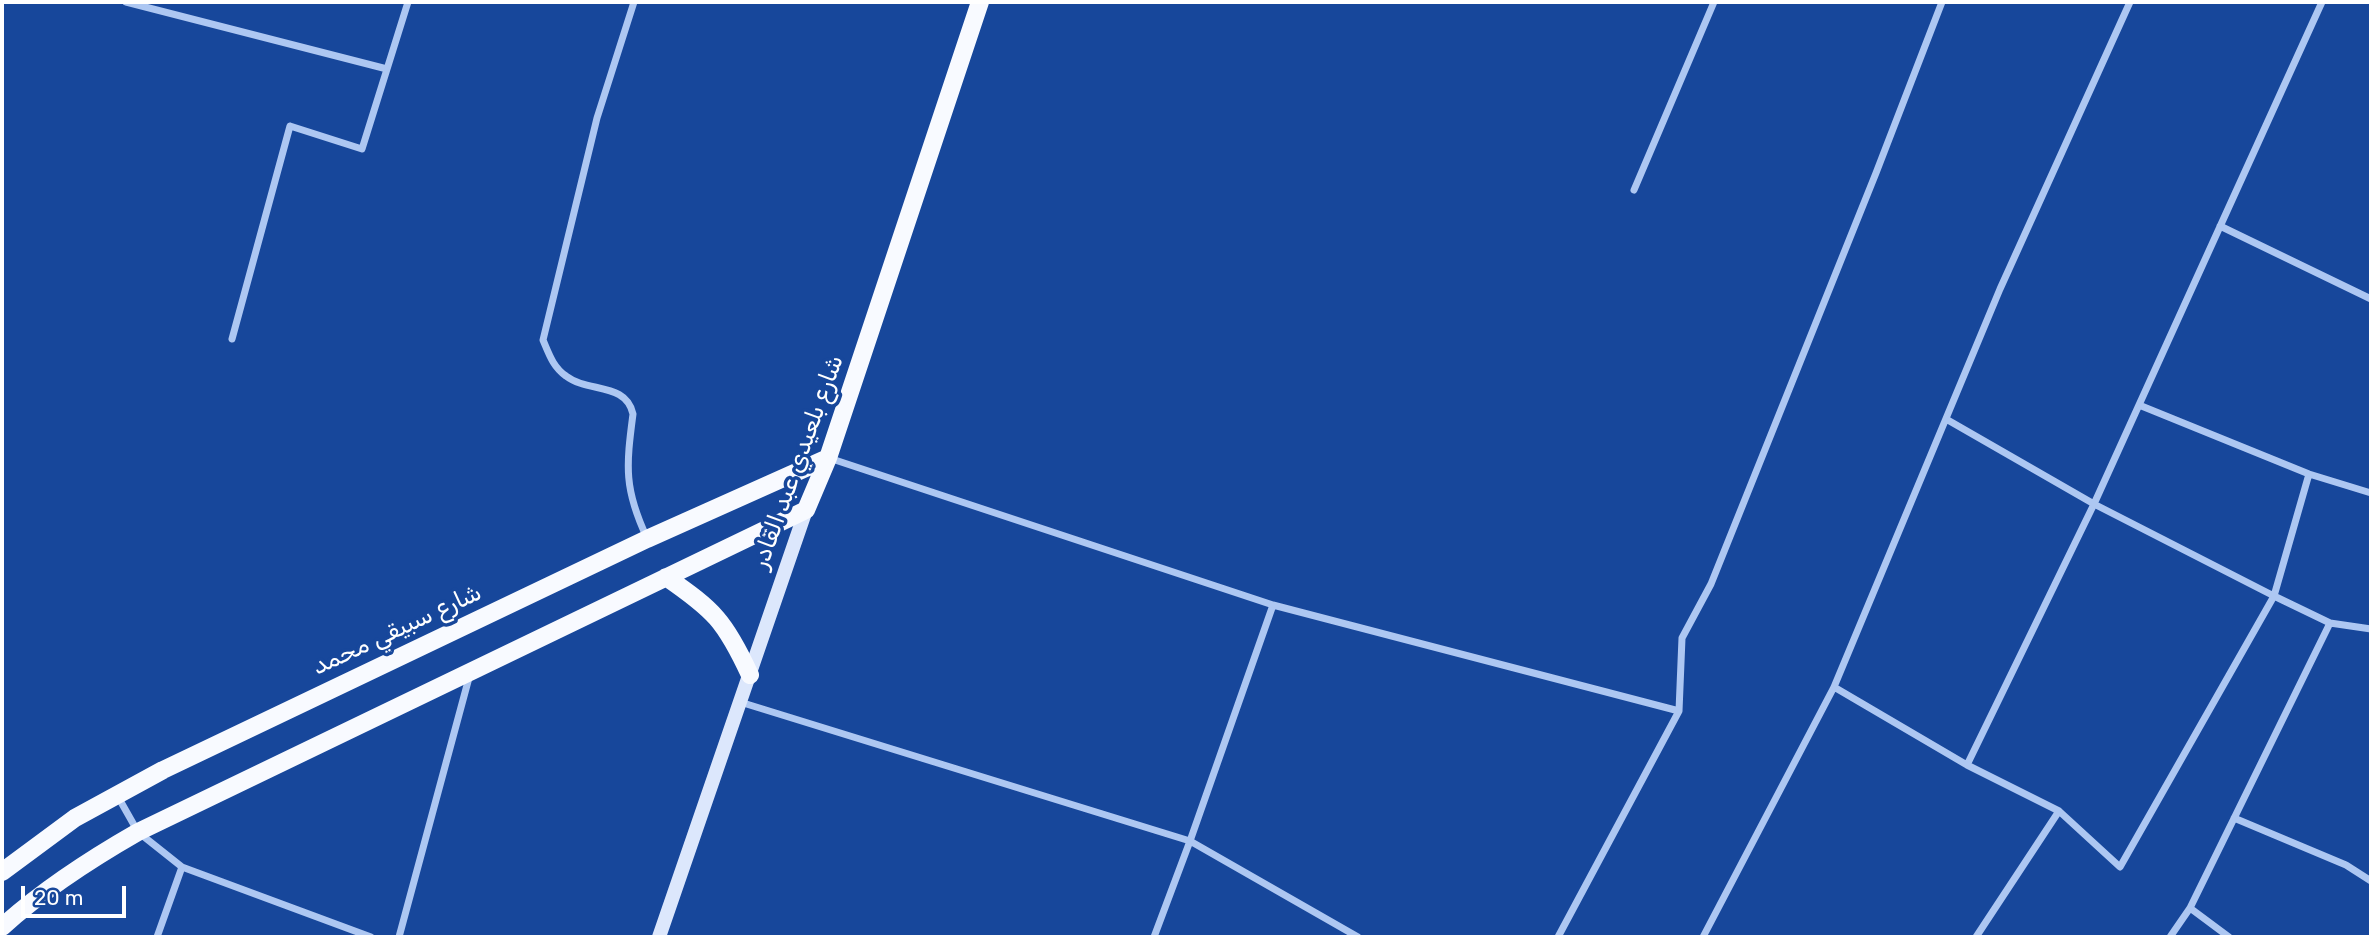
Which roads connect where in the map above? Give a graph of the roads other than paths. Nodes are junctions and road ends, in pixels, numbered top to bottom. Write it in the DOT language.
graph roads {
  1 [pos="126,2"];
  2 [pos="408,2"];
  3 [pos="634,2"];
  4 [pos="980,2"];
  5 [pos="1714,2"];
  6 [pos="1942,2"];
  7 [pos="2130,2"];
  8 [pos="2322,2"];
  9 [pos="387,69"];
  10 [pos="1634,190"];
  11 [pos="2220,226"];
  12 [pos="2371,299"];
  13 [pos="232,339"];
  14 [pos="2138,405"];
  15 [pos="1947,419"];
  16 [pos="828,458"];
  17 [pos="2309,474"];
  18 [pos="2371,493"];
  19 [pos="2094,504"];
  20 [pos="806,510"];
  21 [pos="647,539"];
  22 [pos="666,577"];
  23 [pos="2274,596"];
  24 [pos="1273,605"];
  25 [pos="2330,623"];
  26 [pos="2371,629"];
  27 [pos="471,670"];
  28 [pos="750,675"];
  29 [pos="1834,687"];
  30 [pos="740,702"];
  31 [pos="1679,711"];
  32 [pos="1967,765"];
  33 [pos="117,794"];
  34 [pos="2059,811"];
  35 [pos="2234,818"];
  36 [pos="138,831"];
  37 [pos="1191,841"];
  38 [pos="182,867"];
  39 [pos="2,872"];
  40 [pos="2371,881"];
  41 [pos="2190,908"];
  42 [pos="2,927"];
  43 [pos="158,937"];
  44 [pos="372,937"];
  45 [pos="400,937"];
  46 [pos="659,937"];
  47 [pos="1154,937"];
  48 [pos="1358,937"];
  49 [pos="1559,937"];
  50 [pos="1703,937"];
  51 [pos="1976,937"];
  52 [pos="2170,937"];
  53 [pos="2229,937"];
  1 -- 9 [label="street"];
  2 -- 9 [label="street"];
  3 -- 21 [label="street"];
  4 -- 16 [label="main road, شارع بلعيدي عبد القادر"];
  5 -- 10 [label="street"];
  6 -- 31 [label="street"];
  7 -- 15 [label="street"];
  8 -- 11 [label="street"];
  9 -- 13 [label="street"];
  11 -- 12 [label="street"];
  11 -- 14 [label="street"];
  14 -- 17 [label="street"];
  14 -- 19 [label="street"];
  15 -- 19 [label="street"];
  15 -- 29 [label="street"];
  16 -- 20 [label="main road, شارع بلعيدي عبد القادر"];
  16 -- 21 [label="main road, شارع سبيقي محمد"];
  16 -- 24 [label="street"];
  17 -- 18 [label="street"];
  17 -- 23 [label="street"];
  19 -- 23 [label="street"];
  19 -- 32 [label="street"];
  20 -- 22 [label="main road"];
  20 -- 28 [label="main road, شارع بلعيدي عبد القادر"];
  21 -- 33 [label="main road, شارع سبيقي محمد"];
  22 -- 27 [label="main road"];
  22 -- 28 [label="main road"];
  23 -- 25 [label="street"];
  23 -- 34 [label="street"];
  24 -- 31 [label="street"];
  24 -- 37 [label="street"];
  25 -- 26 [label="street"];
  25 -- 35 [label="street"];
  27 -- 36 [label="main road"];
  27 -- 45 [label="street"];
  28 -- 30 [label="main road, شارع بلعيدي عبد القادر"];
  29 -- 32 [label="street"];
  29 -- 50 [label="street"];
  30 -- 37 [label="street"];
  30 -- 46 [label="main road, شارع بلعيدي عبد القادر"];
  31 -- 49 [label="street"];
  32 -- 34 [label="street"];
  33 -- 36 [label="street"];
  33 -- 39 [label="main road, شارع سبيقي محمد"];
  34 -- 51 [label="street"];
  35 -- 40 [label="street"];
  35 -- 41 [label="street"];
  36 -- 38 [label="street"];
  36 -- 42 [label="main road"];
  37 -- 47 [label="street"];
  37 -- 48 [label="street"];
  38 -- 43 [label="street"];
  38 -- 44 [label="street"];
  41 -- 52 [label="street"];
  41 -- 53 [label="street"];
}
